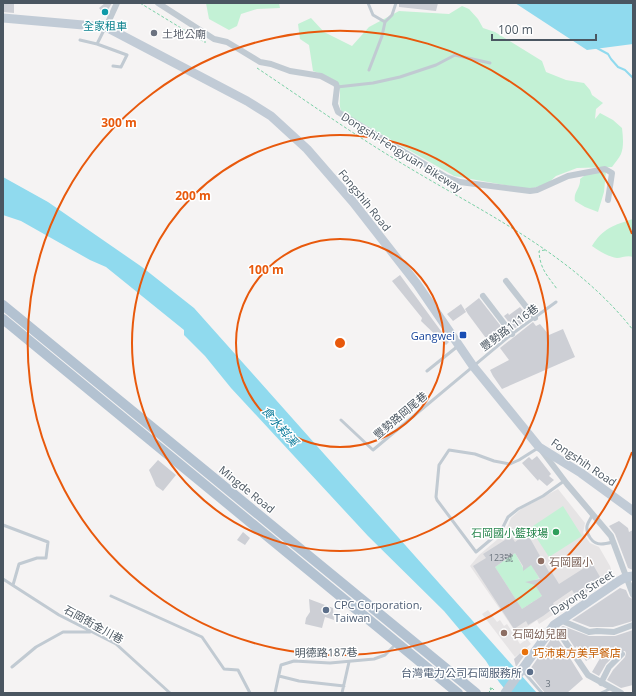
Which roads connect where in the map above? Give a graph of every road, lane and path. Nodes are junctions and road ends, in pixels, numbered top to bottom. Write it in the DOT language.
graph roads {
  1 [pos="117,3"];
  2 [pos="140,3"];
  3 [pos="158,3"];
  4 [pos="368,3"];
  5 [pos="396,3"];
  6 [pos="3,18"];
  7 [pos="385,22"];
  8 [pos="106,27"];
  9 [pos="80,40"];
  10 [pos="209,41"];
  11 [pos="97,44"];
  12 [pos="490,63"];
  13 [pos="113,66"];
  14 [pos="254,66"];
  15 [pos="369,70"];
  16 [pos="337,87"];
  17 [pos="608,200"];
  18 [pos="545,250"];
  19 [pos="506,281"];
  20 [pos="557,289"];
  21 [pos="483,296"];
  22 [pos="556,302"];
  23 [pos="3,305"];
  24 [pos="535,318"];
  25 [pos="4,322"];
  26 [pos="633,330"];
  27 [pos="512,334"];
  28 [pos="459,345"];
  29 [pos="473,366"];
  30 [pos="427,372"];
  31 [pos="342,420"];
  32 [pos="539,447"];
  33 [pos="564,481"];
  34 [pos="633,511"];
  35 [pos="593,514"];
  36 [pos="3,525"];
  37 [pos="613,542"];
  38 [pos="313,559"];
  39 [pos="306,568"];
  40 [pos="629,577"];
  41 [pos="3,579"];
  42 [pos="13,585"];
  43 [pos="633,595"];
  44 [pos="111,596"];
  45 [pos="557,622"];
  46 [pos="633,625"];
  47 [pos="92,632"];
  48 [pos="396,644"];
  49 [pos="622,654"];
  50 [pos="349,662"];
  51 [pos="12,667"];
  52 [pos="521,671"];
  53 [pos="279,676"];
  54 [pos="601,682"];
  55 [pos="344,686"];
  56 [pos="612,688"];
  57 [pos="494,690"];
  58 [pos="170,693"];
  59 [pos="250,693"];
  60 [pos="275,693"];
  61 [pos="342,693"];
  62 [pos="458,693"];
  63 [pos="476,693"];
  64 [pos="488,693"];
  65 [pos="505,693"];
  66 [pos="542,693"];
  67 [pos="601,693"];
  68 [pos="621,693"];
  1 -- 8 [label="street"];
  2 -- 10 [label="path"];
  3 -- 16 [label="street"];
  4 -- 7 [label="lane"];
  5 -- 7 [label="lane"];
  6 -- 8 [label="street, Fongshih Road"];
  7 -- 15 [label="lane"];
  8 -- 11 [label="lane"];
  8 -- 28 [label="street, Fongshih Road"];
  9 -- 11 [label="lane"];
  11 -- 13 [label="lane"];
  12 -- 16 [label="lane"];
  14 -- 18 [label="path, Dongshi-Fengyuan Bikeway"];
  16 -- 17 [label="street"];
  18 -- 20 [label="path"];
  18 -- 26 [label="path, Dongshi-Fengyuan Bikeway"];
  19 -- 24 [label="street"];
  21 -- 27 [label="street"];
  22 -- 24 [label="lane, 豐勢路1116巷"];
  23 -- 38 [label="main road, Mingde Road"];
  24 -- 27 [label="lane, 豐勢路1116巷"];
  25 -- 39 [label="main road"];
  27 -- 29 [label="lane, 豐勢路1116巷"];
  28 -- 29 [label="street, Fongshih Road"];
  28 -- 30 [label="lane"];
  29 -- 31 [label="lane, 豐勢路岡尾巷"];
  29 -- 32 [label="street, Fongshih Road"];
  32 -- 33 [label="street"];
  32 -- 33 [label="lane"];
  32 -- 34 [label="street, Fongshih Road"];
  33 -- 35 [label="street"];
  35 -- 37 [label="street"];
  35 -- 37 [label="lane"];
  36 -- 42 [label="lane"];
  37 -- 40 [label="street"];
  38 -- 39 [label="main road"];
  38 -- 63 [label="main road, Mingde Road"];
  39 -- 48 [label="main road"];
  40 -- 43 [label="street"];
  40 -- 45 [label="street, Dayong Street"];
  41 -- 42 [label="lane, 石岡街金川巷"];
  42 -- 47 [label="lane, 石岡街金川巷"];
  44 -- 59 [label="lane"];
  45 -- 46 [label="street"];
  45 -- 52 [label="street, Dayong Street"];
  45 -- 54 [label="street"];
  47 -- 51 [label="lane"];
  47 -- 58 [label="lane, 石岡街金川巷"];
  48 -- 50 [label="lane, 明德路187巷"];
  48 -- 62 [label="main road"];
  49 -- 54 [label="street"];
  50 -- 53 [label="lane, 明德路187巷"];
  50 -- 55 [label="lane"];
  52 -- 65 [label="street, Dayong Street"];
  52 -- 66 [label="lane"];
  53 -- 55 [label="lane"];
  53 -- 60 [label="lane, 明德路187巷"];
  54 -- 56 [label="street"];
  55 -- 61 [label="lane"];
  56 -- 67 [label="lane"];
  56 -- 68 [label="street"];
  57 -- 64 [label="path, bridge"];
}
